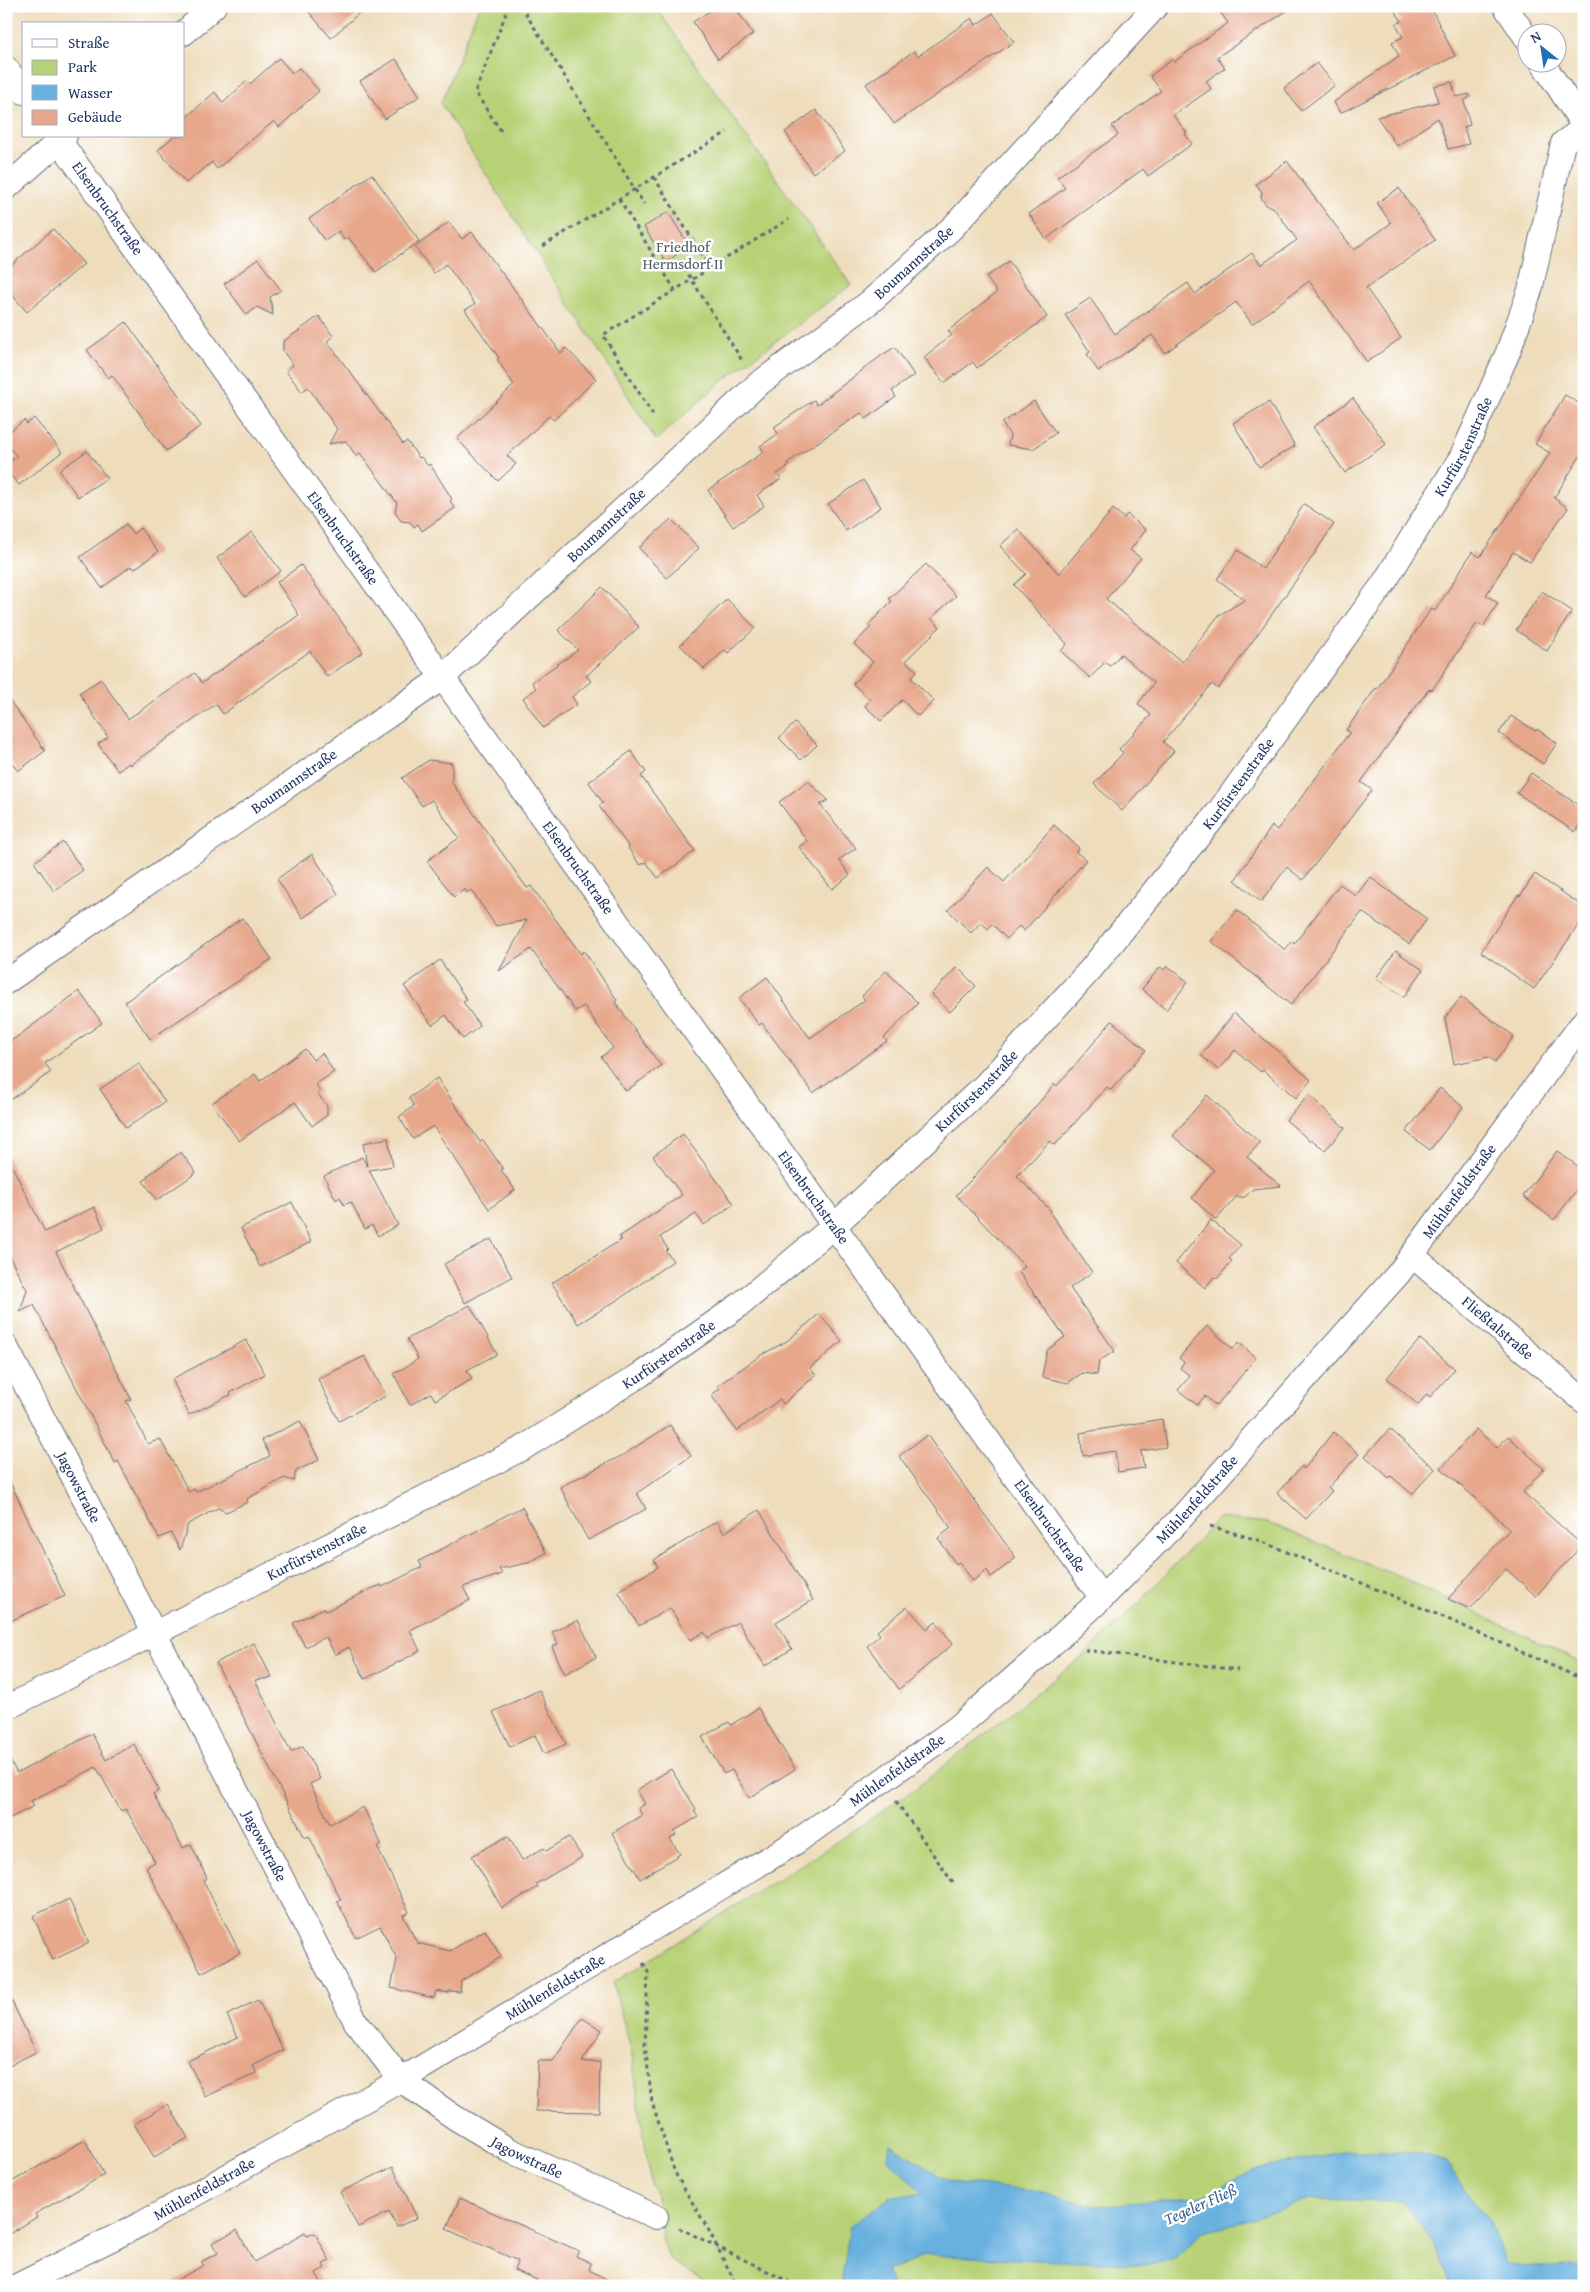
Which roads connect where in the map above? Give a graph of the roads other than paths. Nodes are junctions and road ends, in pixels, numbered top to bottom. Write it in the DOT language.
graph roads {
  1 [pos="214,6"];
  2 [pos="1156,6"];
  3 [pos="1505,6"];
  4 [pos="1518,25"];
  5 [pos="185,31"];
  6 [pos="6,68"];
  7 [pos="1548,72"];
  8 [pos="22,89"];
  9 [pos="1584,127"];
  10 [pos="60,138"];
  11 [pos="6,188"];
  12 [pos="442,678"];
  13 [pos="6,982"];
  14 [pos="1584,1021"];
  15 [pos="834,1226"];
  16 [pos="1413,1256"];
  17 [pos="6,1347"];
  18 [pos="1584,1401"];
  19 [pos="1102,1598"];
  20 [pos="154,1635"];
  21 [pos="6,1708"];
  22 [pos="401,2080"];
  23 [pos="656,2217"];
  24 [pos="17,2286"];
  1 -- 5 [label="street"];
  2 -- 12 [label="street, Boumannstraße"];
  3 -- 4 [label="street"];
  6 -- 8 [label="street"];
  7 -- 9 [label="street"];
  9 -- 15 [label="street, Kurfürstenstraße"];
  10 -- 11 [label="street"];
  10 -- 12 [label="street, Elsenbruchstraße"];
  12 -- 13 [label="street, Boumannstraße"];
  12 -- 15 [label="street, Elsenbruchstraße"];
  14 -- 16 [label="street, Mühlenfeldstraße"];
  15 -- 19 [label="street, Elsenbruchstraße"];
  15 -- 20 [label="street, Kurfürstenstraße"];
  16 -- 18 [label="street, Fließtalstraße"];
  16 -- 19 [label="street, Mühlenfeldstraße"];
  17 -- 20 [label="street, Jagowstraße"];
  19 -- 22 [label="street, Mühlenfeldstraße"];
  20 -- 21 [label="street, Kurfürstenstraße"];
  20 -- 22 [label="street, Jagowstraße"];
  22 -- 23 [label="street, Jagowstraße"];
  22 -- 24 [label="street, Mühlenfeldstraße"];
}
